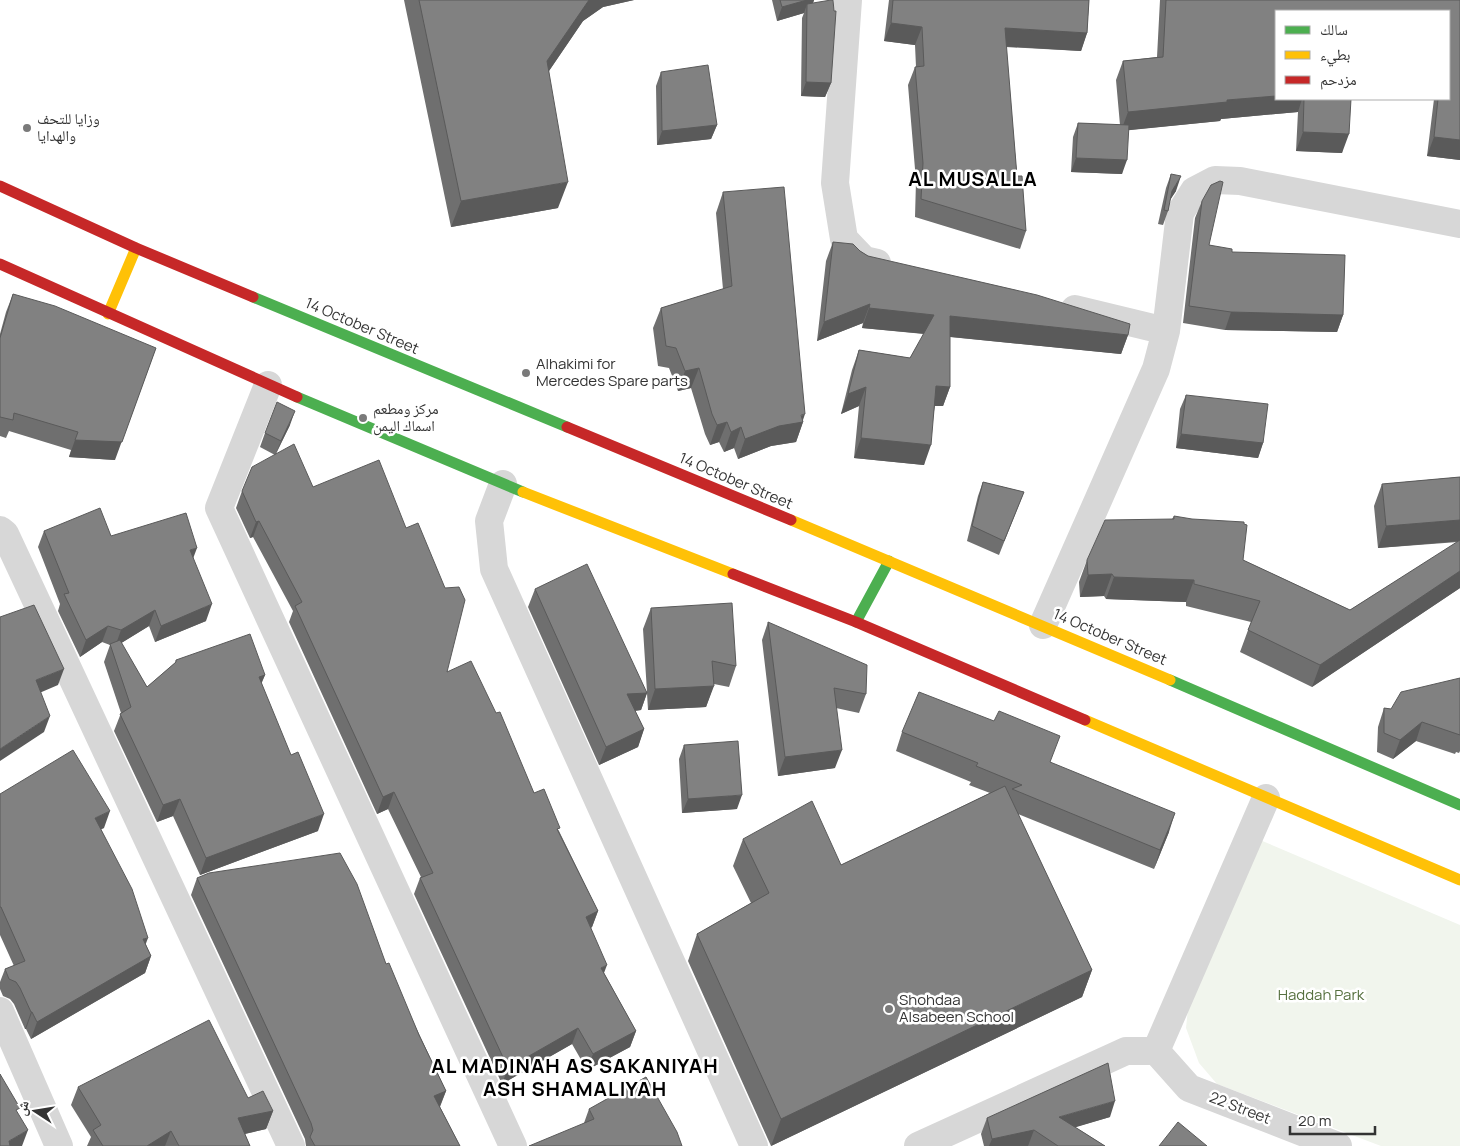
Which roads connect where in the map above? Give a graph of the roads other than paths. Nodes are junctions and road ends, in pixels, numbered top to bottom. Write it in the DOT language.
graph roads {
  1 [pos="848,0"];
  2 [pos="0,186"];
  3 [pos="1460,224"];
  4 [pos="136,248"];
  5 [pos="0,264"];
  6 [pos="901,269"];
  7 [pos="1052,304"];
  8 [pos="108,314"];
  9 [pos="1166,331"];
  10 [pos="268,385"];
  11 [pos="504,484"];
  12 [pos="0,530"];
  13 [pos="889,561"];
  14 [pos="856,622"];
  15 [pos="1043,625"];
  16 [pos="1266,798"];
  17 [pos="1460,804"];
  18 [pos="1460,880"];
  19 [pos="0,1011"];
  20 [pos="1156,1051"];
  21 [pos="59,1146"];
  22 [pos="291,1146"];
  23 [pos="513,1146"];
  24 [pos="754,1146"];
  25 [pos="918,1146"];
  26 [pos="1338,1146"];
  1 -- 6 [label="street"];
  2 -- 4 [label="main road, 14 October Street"];
  3 -- 9 [label="street"];
  4 -- 8 [label="main road"];
  4 -- 13 [label="main road, 14 October Street"];
  5 -- 8 [label="main road"];
  7 -- 9 [label="street"];
  8 -- 10 [label="main road"];
  9 -- 15 [label="street"];
  10 -- 11 [label="main road"];
  10 -- 23 [label="street"];
  11 -- 14 [label="main road"];
  11 -- 24 [label="street"];
  12 -- 22 [label="street"];
  13 -- 14 [label="main road"];
  13 -- 15 [label="main road, 14 October Street"];
  14 -- 16 [label="main road"];
  15 -- 17 [label="main road, 14 October Street"];
  16 -- 18 [label="main road"];
  16 -- 20 [label="street"];
  19 -- 21 [label="street"];
  20 -- 25 [label="street"];
  20 -- 26 [label="street, 22 Street"];
}
